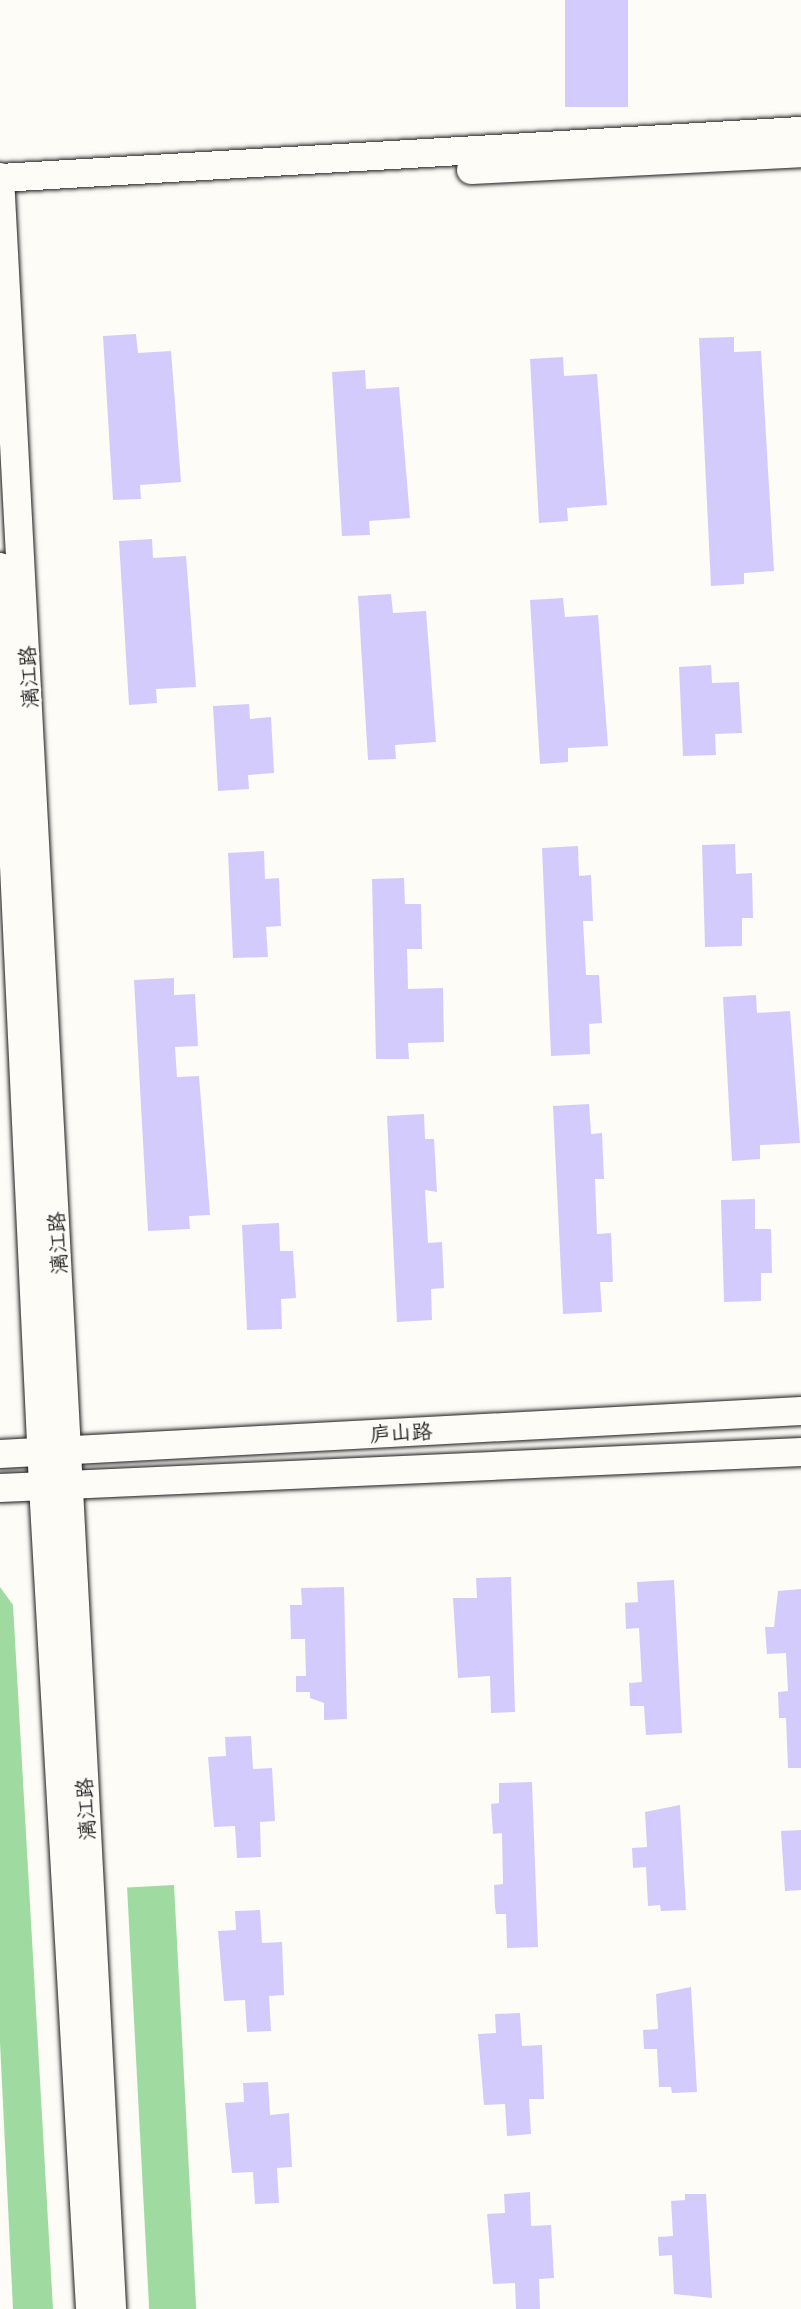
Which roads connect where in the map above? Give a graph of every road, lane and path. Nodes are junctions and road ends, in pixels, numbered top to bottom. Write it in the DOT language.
graph roads {
  1 [pos="801,131"];
  2 [pos="801,153"];
  3 [pos="0,184"];
  4 [pos="0,567"];
  5 [pos="801,1411"];
  6 [pos="55,1451"];
  7 [pos="801,1452"];
  8 [pos="0,1454"];
  9 [pos="56,1486"];
  10 [pos="0,1488"];
  11 [pos="90,2309"];
  12 [pos="112,2309"];
  1 -- 3 [label="street"];
  2 -- 3 [label="street"];
  3 -- 6 [label="street, 漓江路"];
  4 -- 6 [label="street, 漓江路"];
  5 -- 6 [label="street, 庐山路"];
  6 -- 8 [label="street, 庐山路"];
  6 -- 9 [label="street, 漓江路"];
  7 -- 9 [label="street, 庐山路"];
  9 -- 10 [label="street, 庐山路"];
  9 -- 11 [label="street, 漓江路"];
  9 -- 12 [label="street, 漓江路"];
}
